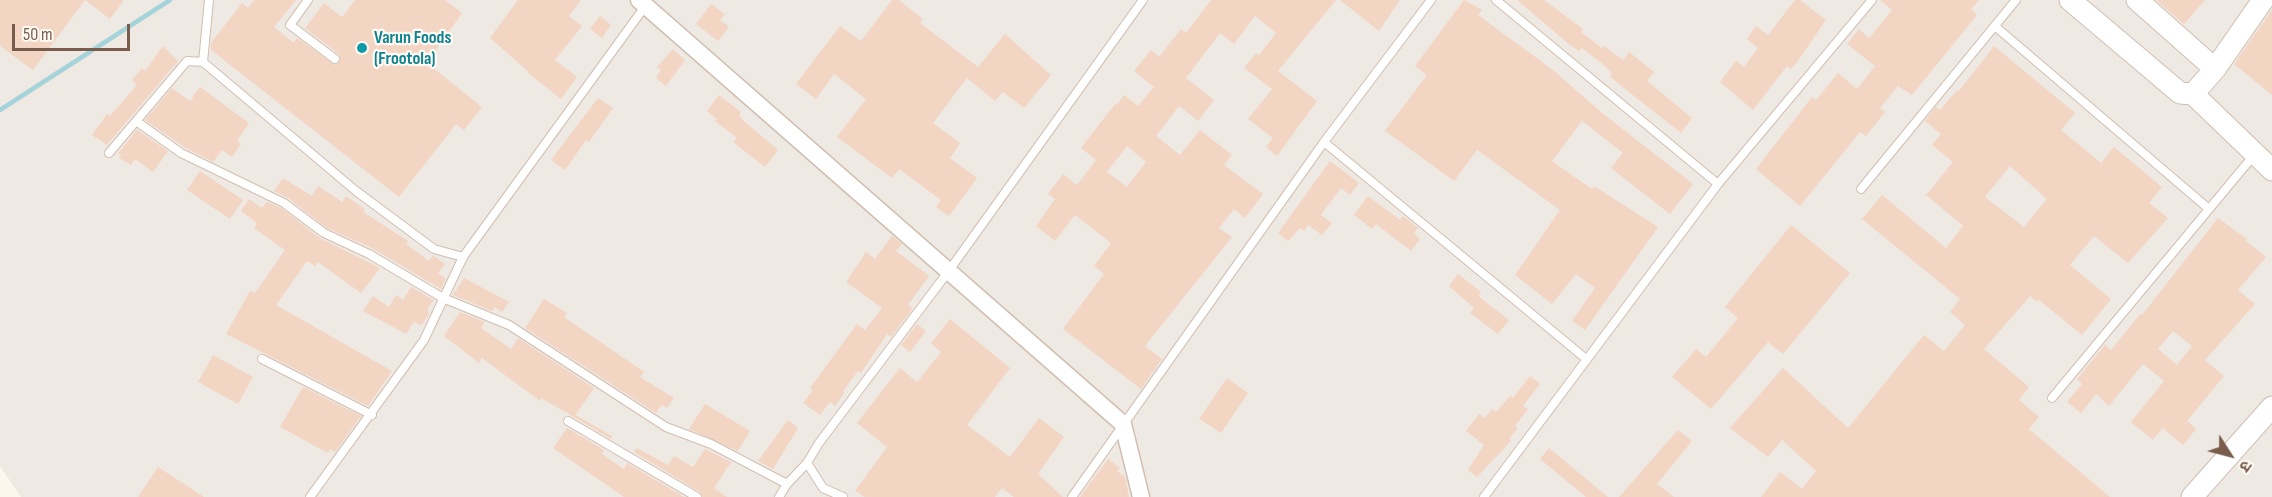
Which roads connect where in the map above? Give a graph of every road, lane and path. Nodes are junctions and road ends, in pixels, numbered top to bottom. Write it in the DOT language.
graph roads {
  1 [pos="209,0"];
  2 [pos="308,0"];
  3 [pos="1143,0"];
  4 [pos="1431,0"];
  5 [pos="1496,0"];
  6 [pos="1872,0"];
  7 [pos="2016,0"];
  8 [pos="2070,0"];
  9 [pos="2137,0"];
  10 [pos="2263,0"];
  11 [pos="645,2"];
  12 [pos="1996,27"];
  13 [pos="335,59"];
  14 [pos="202,62"];
  15 [pos="2216,69"];
  16 [pos="2193,94"];
  17 [pos="136,121"];
  18 [pos="1324,142"];
  19 [pos="109,153"];
  20 [pos="2254,154"];
  21 [pos="2272,170"];
  22 [pos="1718,184"];
  23 [pos="1861,189"];
  24 [pos="2209,209"];
  25 [pos="463,257"];
  26 [pos="948,272"];
  27 [pos="443,297"];
  28 [pos="1585,358"];
  29 [pos="261,359"];
  30 [pos="2052,398"];
  31 [pos="2272,407"];
  32 [pos="372,414"];
  33 [pos="568,421"];
  34 [pos="1123,424"];
  35 [pos="807,463"];
  36 [pos="787,484"];
  37 [pos="309,497"];
  38 [pos="697,497"];
  39 [pos="779,497"];
  40 [pos="843,497"];
  41 [pos="1072,497"];
  42 [pos="1141,497"];
  43 [pos="1484,497"];
  44 [pos="2192,497"];
  1 -- 14 [label="lane"];
  2 -- 13 [label="lane"];
  3 -- 26 [label="lane"];
  4 -- 18 [label="lane"];
  5 -- 22 [label="lane"];
  6 -- 22 [label="lane"];
  7 -- 12 [label="lane"];
  8 -- 16 [label="street"];
  9 -- 15 [label="street"];
  10 -- 15 [label="street"];
  11 -- 25 [label="lane"];
  11 -- 26 [label="street"];
  12 -- 23 [label="lane"];
  12 -- 24 [label="lane"];
  14 -- 17 [label="lane"];
  14 -- 25 [label="lane"];
  15 -- 16 [label="street"];
  16 -- 20 [label="street"];
  17 -- 19 [label="lane"];
  17 -- 27 [label="lane"];
  18 -- 28 [label="lane"];
  18 -- 34 [label="lane"];
  20 -- 21 [label="street"];
  20 -- 24 [label="lane"];
  22 -- 28 [label="lane"];
  24 -- 30 [label="lane"];
  25 -- 27 [label="lane"];
  26 -- 34 [label="street"];
  26 -- 35 [label="lane"];
  27 -- 32 [label="lane"];
  27 -- 36 [label="lane"];
  28 -- 43 [label="lane"];
  29 -- 32 [label="lane"];
  31 -- 44 [label="street"];
  32 -- 37 [label="lane"];
  33 -- 38 [label="lane"];
  34 -- 41 [label="lane"];
  34 -- 42 [label="street"];
  35 -- 36 [label="lane"];
  35 -- 40 [label="lane"];
  36 -- 39 [label="lane"];
}
